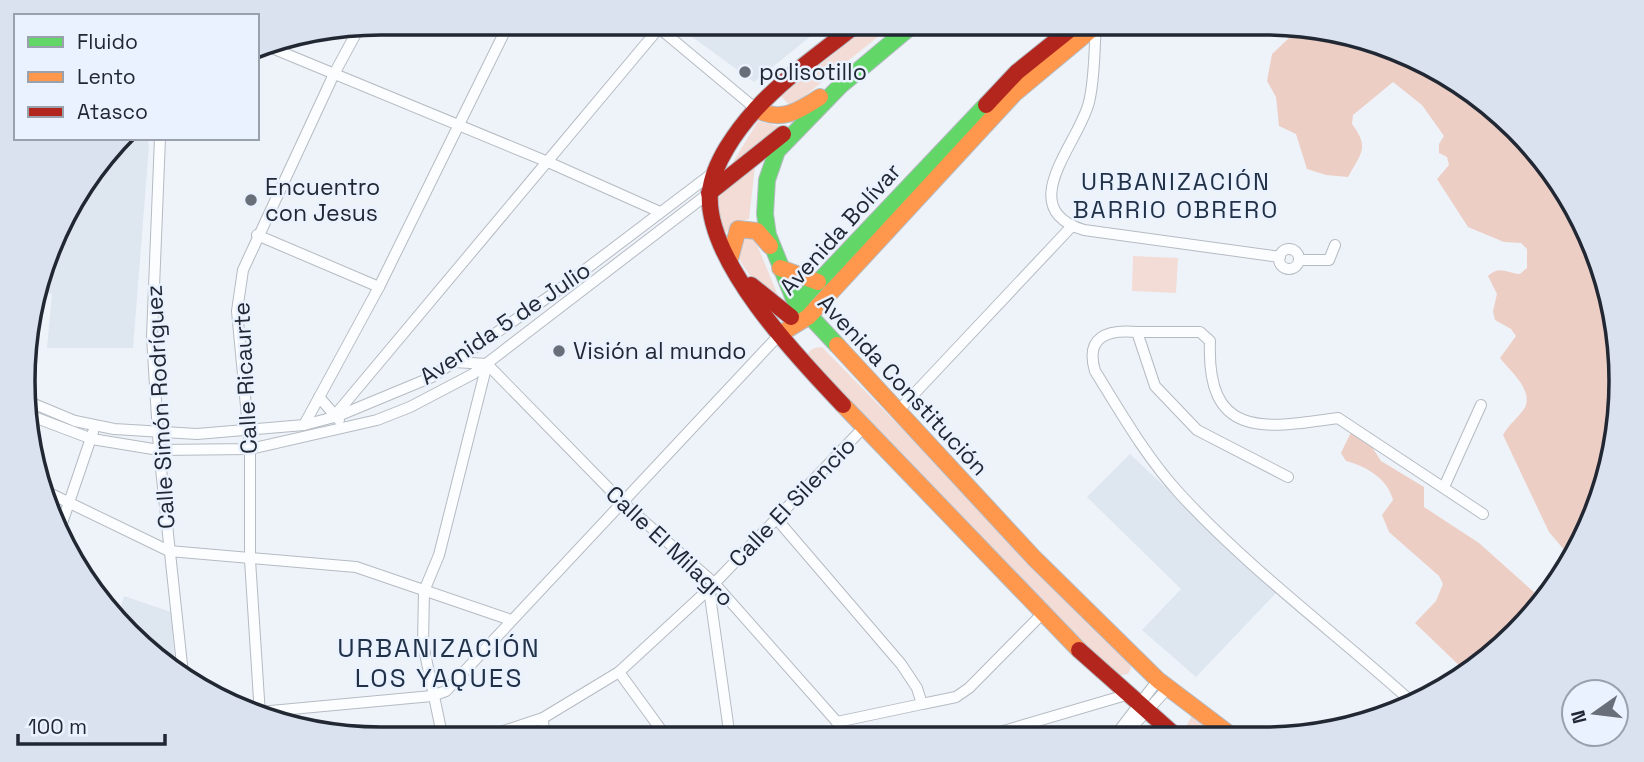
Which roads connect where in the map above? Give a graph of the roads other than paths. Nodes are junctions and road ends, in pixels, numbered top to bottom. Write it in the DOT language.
graph roads {
  1 [pos="503,35"];
  2 [pos="648,35"];
  3 [pos="668,35"];
  4 [pos="844,35"];
  5 [pos="901,35"];
  6 [pos="1054,35"];
  7 [pos="1085,35"];
  8 [pos="1097,35"];
  9 [pos="354,36"];
  10 [pos="278,51"];
  11 [pos="334,74"];
  12 [pos="841,85"];
  13 [pos="756,108"];
  14 [pos="458,125"];
  15 [pos="159,140"];
  16 [pos="548,162"];
  17 [pos="714,172"];
  18 [pos="709,194"];
  19 [pos="660,212"];
  20 [pos="1072,226"];
  21 [pos="257,235"];
  22 [pos="1335,244"];
  23 [pos="730,259"];
  24 [pos="779,264"];
  25 [pos="738,275"];
  26 [pos="818,282"];
  27 [pos="379,287"];
  28 [pos="799,313"];
  29 [pos="1137,332"];
  30 [pos="780,334"];
  31 [pos="454,362"];
  32 [pos="486,365"];
  33 [pos="319,397"];
  34 [pos="36,405"];
  35 [pos="1481,405"];
  36 [pos="898,411"];
  37 [pos="337,415"];
  38 [pos="37,418"];
  39 [pos="95,425"];
  40 [pos="304,425"];
  41 [pos="865,426"];
  42 [pos="342,429"];
  43 [pos="248,431"];
  44 [pos="158,432"];
  45 [pos="92,439"];
  46 [pos="250,449"];
  47 [pos="159,450"];
  48 [pos="1288,477"];
  49 [pos="1444,487"];
  50 [pos="54,495"];
  51 [pos="621,501"];
  52 [pos="70,502"];
  53 [pos="1483,514"];
  54 [pos="775,517"];
  55 [pos="64,519"];
  56 [pos="169,551"];
  57 [pos="250,559"];
  58 [pos="712,586"];
  59 [pos="424,592"];
  60 [pos="1043,613"];
  61 [pos="511,620"];
  62 [pos="182,664"];
  63 [pos="619,673"];
  64 [pos="1163,684"];
  65 [pos="436,695"];
  66 [pos="1126,695"];
  67 [pos="1405,696"];
  68 [pos="256,704"];
  69 [pos="922,704"];
  70 [pos="1142,710"];
  71 [pos="279,712"];
  72 [pos="543,718"];
  73 [pos="837,722"];
  74 [pos="441,727"];
  75 [pos="515,727"];
  76 [pos="543,727"];
  77 [pos="659,727"];
  78 [pos="729,727"];
  79 [pos="838,727"];
  80 [pos="1017,727"];
  81 [pos="1124,727"];
  82 [pos="1130,727"];
  83 [pos="1164,727"];
  84 [pos="1220,727"];
  1 -- 14 [label="street"];
  2 -- 16 [label="street"];
  3 -- 13 [label="street"];
  4 -- 13 [label="main road"];
  5 -- 12 [label="main road, Avenida Constitución"];
  6 -- 26 [label="main road, Avenida Bolívar"];
  7 -- 28 [label="main road, Avenida Bolívar"];
  8 -- 20 [label="street"];
  9 -- 11 [label="street, Calle Ricaurte"];
  10 -- 11 [label="street"];
  11 -- 14 [label="street"];
  11 -- 21 [label="street, Calle Ricaurte"];
  12 -- 13 [label="main road"];
  12 -- 18 [label="main road"];
  12 -- 24 [label="main road, Avenida Constitución"];
  13 -- 17 [label="main road"];
  14 -- 16 [label="street"];
  14 -- 27 [label="street"];
  15 -- 44 [label="street, Calle Simón Rodríguez"];
  16 -- 19 [label="street"];
  16 -- 37 [label="street"];
  17 -- 18 [label="main road"];
  17 -- 19 [label="street, Avenida 5 de Julio"];
  18 -- 23 [label="main road"];
  18 -- 32 [label="street, Avenida 5 de Julio"];
  19 -- 31 [label="street, Avenida 5 de Julio"];
  20 -- 22 [label="street"];
  20 -- 36 [label="street"];
  21 -- 27 [label="street"];
  21 -- 43 [label="street, Calle Ricaurte"];
  23 -- 24 [label="main road"];
  23 -- 25 [label="main road"];
  24 -- 26 [label="main road"];
  24 -- 28 [label="main road, Avenida Constitución"];
  25 -- 28 [label="main road"];
  25 -- 30 [label="main road"];
  26 -- 28 [label="main road, Avenida Bolívar"];
  27 -- 33 [label="street"];
  28 -- 30 [label="main road, Avenida Bolívar"];
  28 -- 36 [label="main road, Avenida Constitución"];
  29 -- 48 [label="street"];
  29 -- 49 [label="street"];
  29 -- 67 [label="street"];
  30 -- 41 [label="main road"];
  30 -- 51 [label="street"];
  31 -- 32 [label="street"];
  31 -- 37 [label="street, Avenida 5 de Julio"];
  32 -- 42 [label="street, Avenida 5 de Julio"];
  32 -- 51 [label="street, Calle El Milagro"];
  32 -- 59 [label="street"];
  33 -- 37 [label="street"];
  33 -- 40 [label="street"];
  34 -- 39 [label="street, Avenida 5 de Julio"];
  35 -- 49 [label="street"];
  36 -- 64 [label="main road, Avenida Constitución"];
  37 -- 40 [label="street, Avenida 5 de Julio"];
  37 -- 42 [label="street"];
  38 -- 45 [label="street, Avenida 5 de Julio"];
  39 -- 44 [label="street, Avenida 5 de Julio"];
  39 -- 45 [label="street"];
  40 -- 43 [label="street, Avenida 5 de Julio"];
  41 -- 54 [label="street, Calle El Silencio"];
  41 -- 60 [label="main road"];
  42 -- 46 [label="street, Avenida 5 de Julio"];
  43 -- 44 [label="street, Avenida 5 de Julio"];
  43 -- 46 [label="street, Calle Ricaurte"];
  44 -- 47 [label="street, Calle Simón Rodríguez"];
  45 -- 47 [label="street, Avenida 5 de Julio"];
  45 -- 52 [label="street"];
  46 -- 47 [label="street, Avenida 5 de Julio"];
  46 -- 57 [label="street, Calle Ricaurte"];
  47 -- 56 [label="street, Calle Simón Rodríguez"];
  49 -- 53 [label="street"];
  50 -- 52 [label="street"];
  51 -- 58 [label="street, Calle El Milagro"];
  51 -- 61 [label="street"];
  52 -- 55 [label="street"];
  52 -- 56 [label="street"];
  54 -- 58 [label="street, Calle El Silencio"];
  54 -- 69 [label="street"];
  56 -- 57 [label="street"];
  56 -- 62 [label="street, Calle Simón Rodríguez"];
  57 -- 59 [label="street"];
  57 -- 68 [label="street, Calle Ricaurte"];
  58 -- 63 [label="street, Calle El Silencio"];
  58 -- 73 [label="street, Calle El Milagro"];
  58 -- 78 [label="street"];
  59 -- 61 [label="street"];
  59 -- 65 [label="street"];
  60 -- 66 [label="main road"];
  60 -- 69 [label="street"];
  61 -- 65 [label="street"];
  63 -- 72 [label="street, Calle El Silencio"];
  63 -- 77 [label="street"];
  64 -- 70 [label="street"];
  64 -- 84 [label="main road, Avenida Constitución"];
  65 -- 71 [label="street"];
  65 -- 74 [label="street"];
  66 -- 70 [label="main road"];
  66 -- 80 [label="street"];
  69 -- 73 [label="street"];
  70 -- 81 [label="street"];
  70 -- 82 [label="street"];
  70 -- 83 [label="main road"];
  72 -- 75 [label="street, Calle El Silencio"];
  72 -- 76 [label="street"];
  73 -- 79 [label="street, Calle El Milagro"];
}
